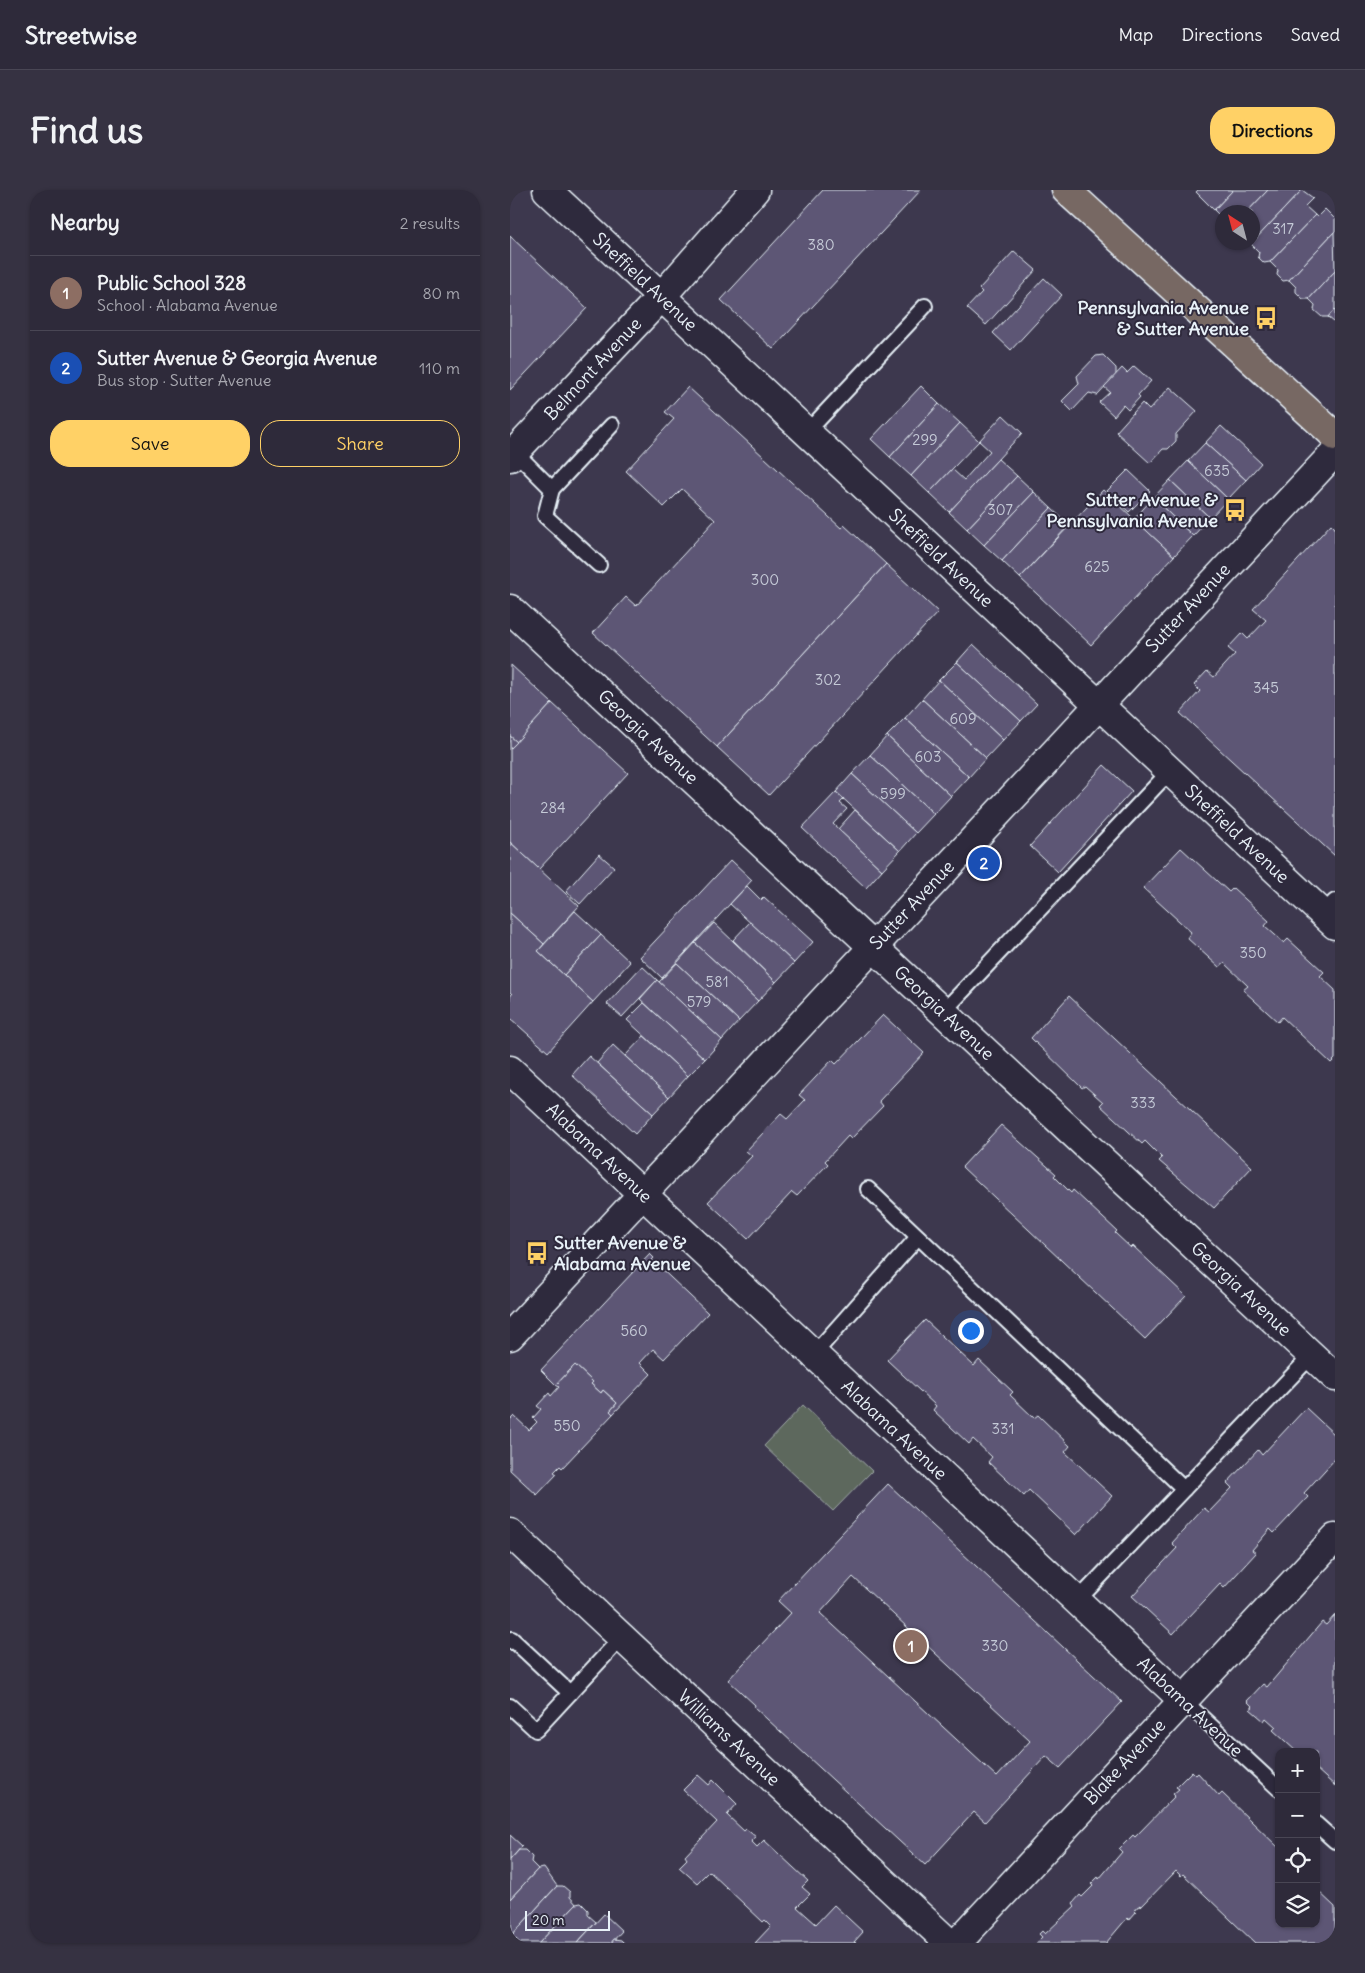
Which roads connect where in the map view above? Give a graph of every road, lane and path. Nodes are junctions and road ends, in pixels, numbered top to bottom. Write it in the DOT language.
graph roads {
  1 [pos="547,190"];
  2 [pos="755,190"];
  3 [pos="1066,190"];
  4 [pos="661,297"];
  5 [pos="925,306"];
  6 [pos="612,425"];
  7 [pos="807,432"];
  8 [pos="1335,436"];
  9 [pos="1335,452"];
  10 [pos="512,454"];
  11 [pos="552,489"];
  12 [pos="600,565"];
  13 [pos="510,609"];
  14 [pos="1098,705"];
  15 [pos="1170,771"];
  16 [pos="1331,913"];
  17 [pos="873,947"];
  18 [pos="943,1012"];
  19 [pos="510,1070"];
  20 [pos="868,1189"];
  21 [pos="642,1193"];
  22 [pos="918,1237"];
  23 [pos="510,1336"];
  24 [pos="814,1354"];
  25 [pos="1312,1355"];
  26 [pos="1335,1377"];
  27 [pos="1184,1489"];
  28 [pos="510,1533"];
  29 [pos="1335,1538"];
  30 [pos="1077,1601"];
  31 [pos="622,1637"];
  32 [pos="510,1642"];
  33 [pos="570,1693"];
  34 [pos="1183,1700"];
  35 [pos="510,1706"];
  36 [pos="1275,1785"];
  37 [pos="1320,1828"];
  38 [pos="1335,1841"];
  39 [pos="949,1943"];
  40 [pos="957,1943"];
  1 -- 4 [label="street, Sheffield Avenue"];
  2 -- 4 [label="street, Belmont Avenue"];
  3 -- 8 [label="main road"];
  4 -- 7 [label="street, Sheffield Avenue"];
  4 -- 10 [label="street, Belmont Avenue"];
  5 -- 7 [label="lane"];
  6 -- 11 [label="lane"];
  7 -- 14 [label="street, Sheffield Avenue"];
  9 -- 14 [label="street, Sutter Avenue"];
  10 -- 11 [label="lane"];
  11 -- 12 [label="lane"];
  13 -- 17 [label="street, Georgia Avenue"];
  14 -- 15 [label="street, Sheffield Avenue"];
  14 -- 17 [label="street, Sutter Avenue"];
  15 -- 16 [label="street, Sheffield Avenue"];
  15 -- 18 [label="lane"];
  17 -- 18 [label="street, Georgia Avenue"];
  17 -- 21 [label="street, Sutter Avenue"];
  18 -- 25 [label="street, Georgia Avenue"];
  19 -- 21 [label="street, Alabama Avenue"];
  20 -- 22 [label="lane"];
  21 -- 23 [label="street, Sutter Avenue"];
  21 -- 24 [label="street, Alabama Avenue"];
  22 -- 24 [label="lane"];
  22 -- 27 [label="lane"];
  24 -- 30 [label="street, Alabama Avenue"];
  25 -- 26 [label="street, Georgia Avenue"];
  25 -- 27 [label="lane"];
  27 -- 30 [label="lane"];
  28 -- 31 [label="street, Williams Avenue"];
  29 -- 34 [label="street, Blake Avenue"];
  30 -- 34 [label="street, Alabama Avenue"];
  31 -- 33 [label="lane"];
  31 -- 39 [label="street, Williams Avenue"];
  32 -- 33 [label="lane"];
  33 -- 35 [label="lane"];
  34 -- 36 [label="lane, Alabama Avenue"];
  34 -- 40 [label="street, Blake Avenue"];
  37 -- 38 [label="lane"];
}
